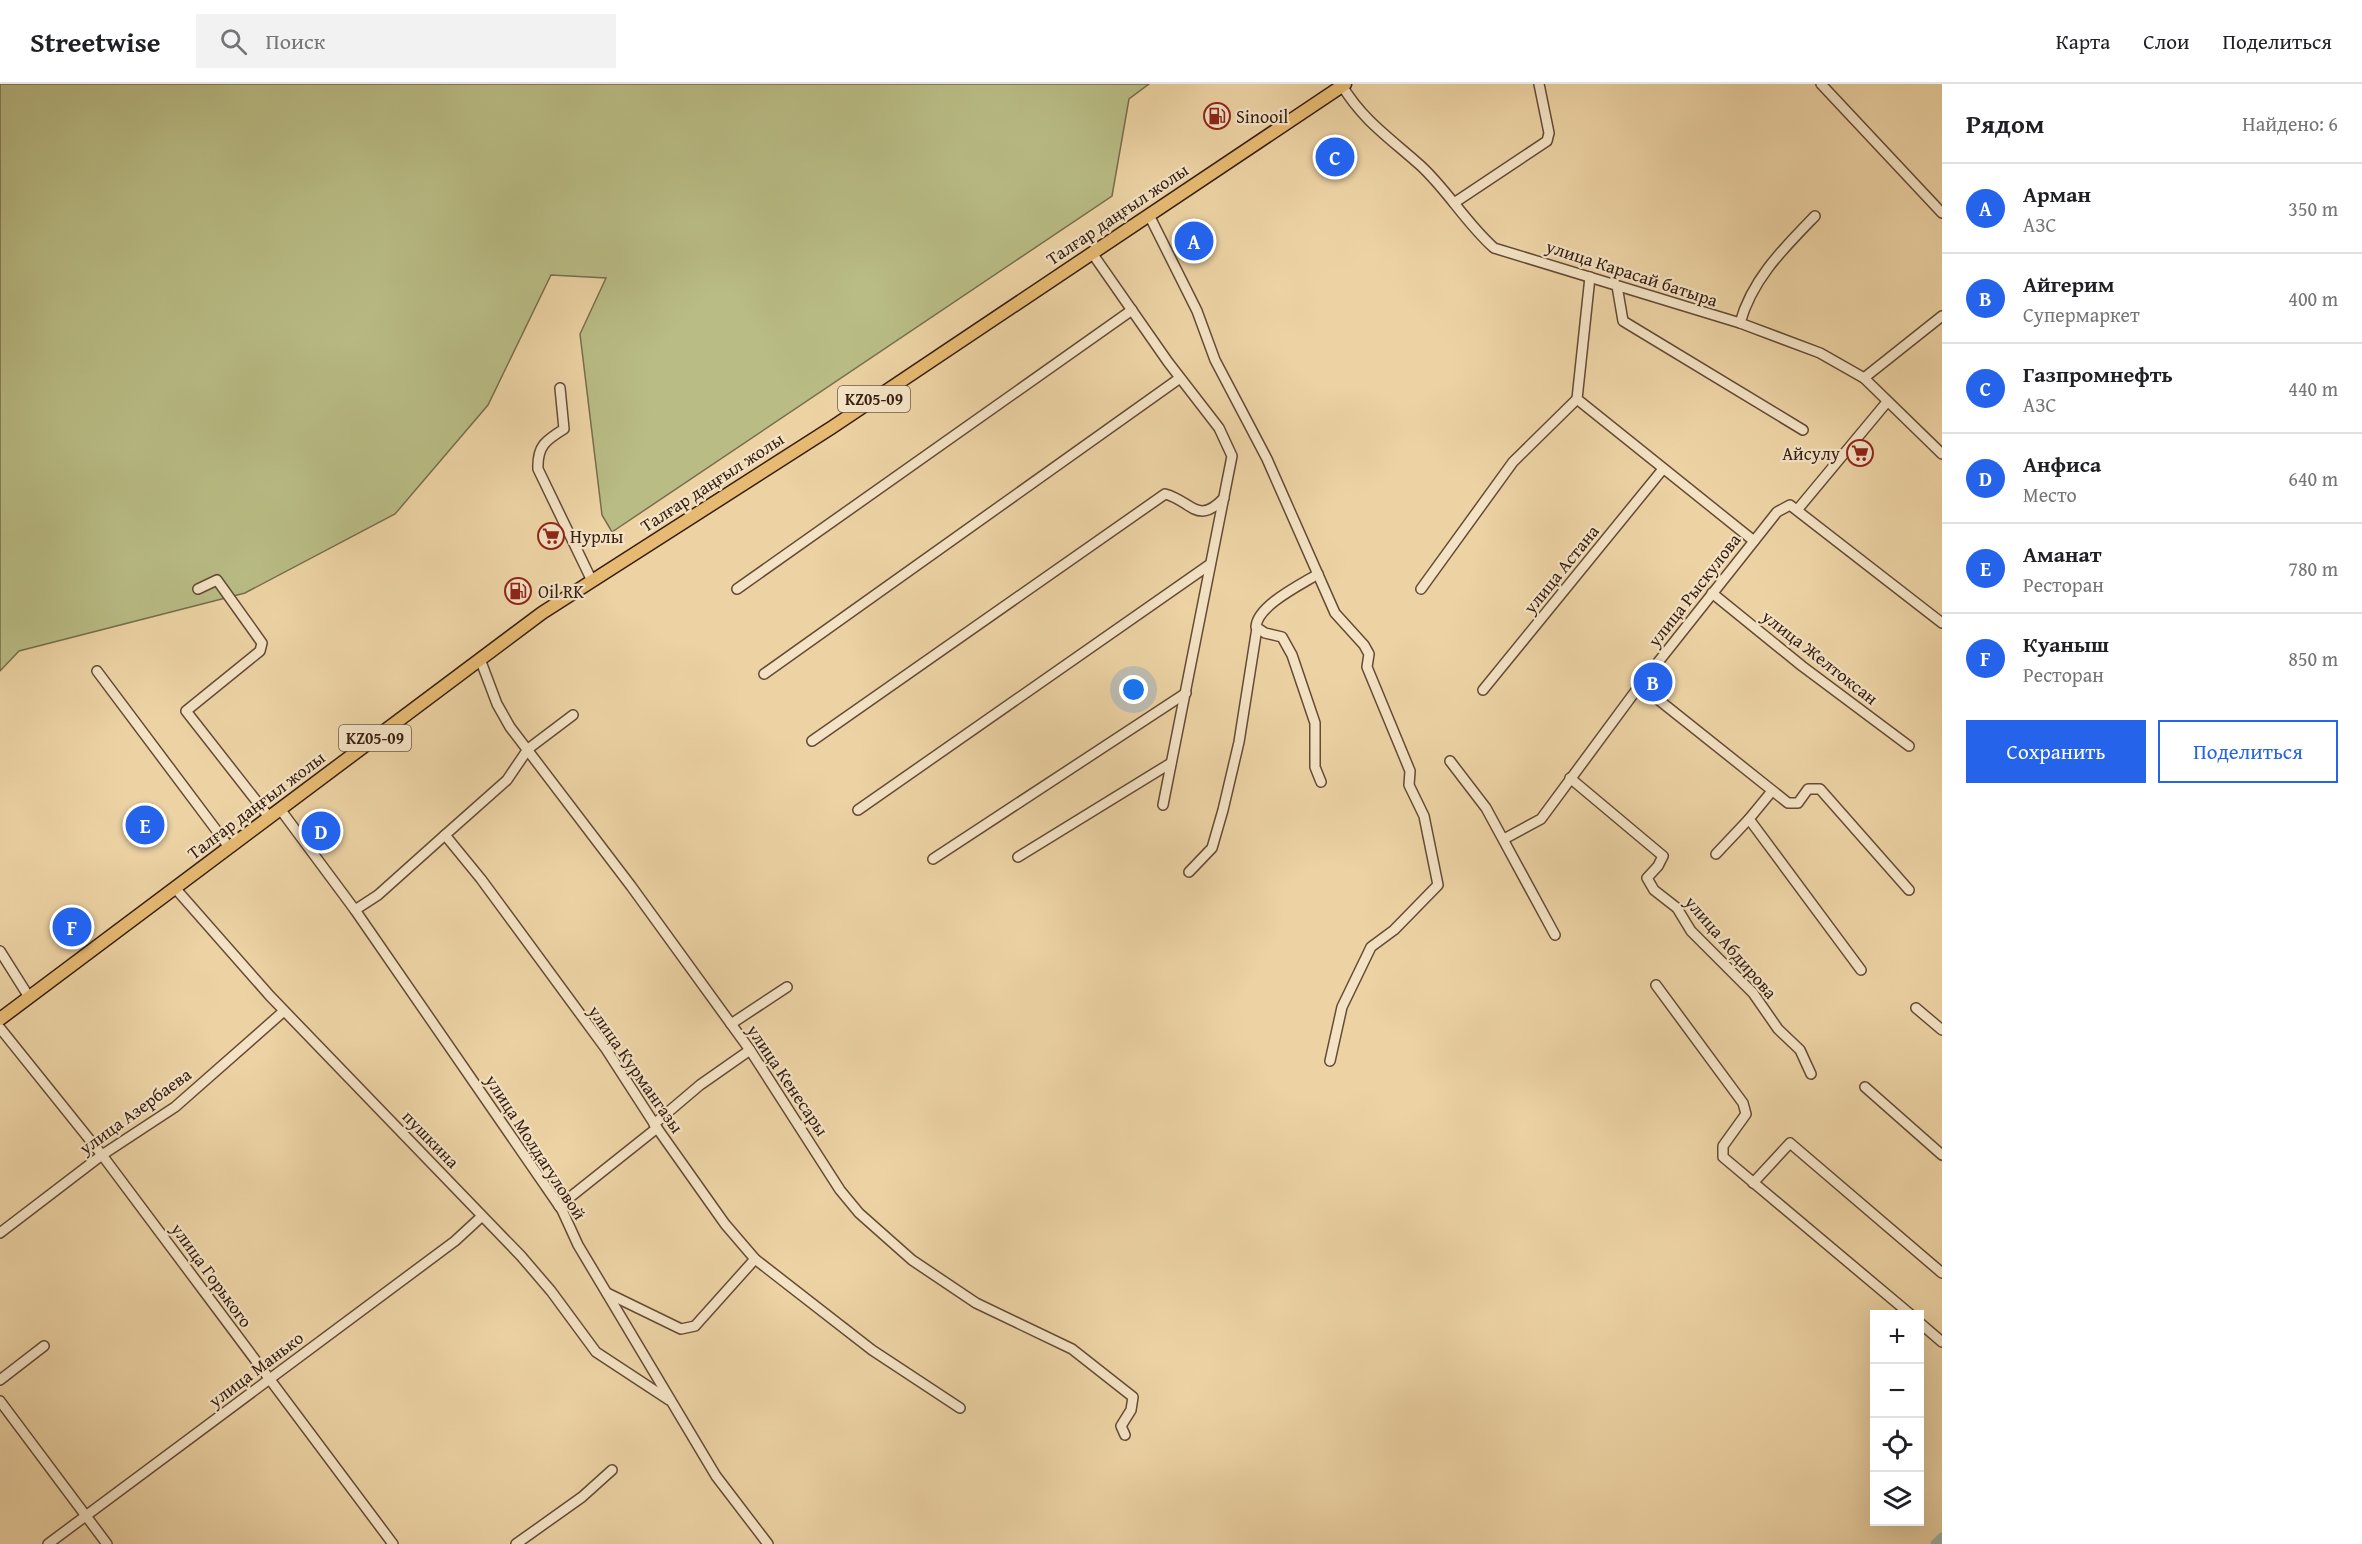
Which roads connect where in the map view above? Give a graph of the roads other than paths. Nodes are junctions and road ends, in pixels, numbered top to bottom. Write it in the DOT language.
graph roads {
  1 [pos="1539,84"];
  2 [pos="1821,84"];
  3 [pos="1343,85"];
  4 [pos="1454,202"];
  5 [pos="1153,212"];
  6 [pos="1942,213"];
  7 [pos="1815,216"];
  8 [pos="1092,253"];
  9 [pos="1590,277"];
  10 [pos="1617,285"];
  11 [pos="1132,310"];
  12 [pos="1942,316"];
  13 [pos="1740,323"];
  14 [pos="1180,378"];
  15 [pos="1864,378"];
  16 [pos="560,388"];
  17 [pos="1577,399"];
  18 [pos="1887,402"];
  19 [pos="1803,430"];
  20 [pos="1942,454"];
  21 [pos="1663,469"];
  22 [pos="1224,498"];
  23 [pos="1798,509"];
  24 [pos="1754,541"];
  25 [pos="1209,566"];
  26 [pos="1318,574"];
  27 [pos="592,581"];
  28 [pos="198,589"];
  29 [pos="737,589"];
  30 [pos="1421,589"];
  31 [pos="1712,593"];
  32 [pos="1942,623"];
  33 [pos="1257,628"];
  34 [pos="480,659"];
  35 [pos="97,671"];
  36 [pos="764,674"];
  37 [pos="1640,685"];
  38 [pos="1483,690"];
  39 [pos="1186,693"];
  40 [pos="573,715"];
  41 [pos="812,741"];
  42 [pos="1909,746"];
  43 [pos="528,749"];
  44 [pos="1450,761"];
  45 [pos="1171,763"];
  46 [pos="1570,778"];
  47 [pos="1322,782"];
  48 [pos="1772,791"];
  49 [pos="1163,805"];
  50 [pos="280,809"];
  51 [pos="858,810"];
  52 [pos="269,818"];
  53 [pos="1749,819"];
  54 [pos="445,835"];
  55 [pos="1504,839"];
  56 [pos="230,847"];
  57 [pos="1716,854"];
  58 [pos="1018,857"];
  59 [pos="933,859"];
  60 [pos="1189,873"];
  61 [pos="176,888"];
  62 [pos="1909,890"];
  63 [pos="355,910"];
  64 [pos="1555,935"];
  65 [pos="0,951"];
  66 [pos="1862,970"];
  67 [pos="1656,985"];
  68 [pos="787,987"];
  69 [pos="29,997"];
  70 [pos="1916,1008"];
  71 [pos="284,1011"];
  72 [pos="0,1019"];
  73 [pos="731,1024"];
  74 [pos="0,1029"];
  75 [pos="1942,1030"];
  76 [pos="750,1050"];
  77 [pos="1330,1061"];
  78 [pos="1811,1074"];
  79 [pos="1865,1086"];
  80 [pos="655,1126"];
  81 [pos="102,1155"];
  82 [pos="1942,1155"];
  83 [pos="1753,1183"];
  84 [pos="559,1206"];
  85 [pos="481,1217"];
  86 [pos="0,1233"];
  87 [pos="754,1259"];
  88 [pos="1942,1273"];
  89 [pos="607,1293"];
  90 [pos="1905,1310"];
  91 [pos="1924,1326"];
  92 [pos="1942,1342"];
  93 [pos="44,1346"];
  94 [pos="268,1379"];
  95 [pos="0,1380"];
  96 [pos="0,1401"];
  97 [pos="671,1401"];
  98 [pos="960,1407"];
  99 [pos="1125,1435"];
  100 [pos="612,1470"];
  101 [pos="86,1516"];
  102 [pos="48,1544"];
  103 [pos="107,1544"];
  104 [pos="393,1544"];
  105 [pos="516,1544"];
  106 [pos="768,1544"];
  1 -- 4 [label="street"];
  2 -- 6 [label="street"];
  3 -- 4 [label="street, улица Карасай батыра"];
  3 -- 5 [label="main road, Талғар даңғыл жолы / KZ05-09"];
  4 -- 9 [label="street, улица Карасай батыра"];
  5 -- 8 [label="main road, Талғар даңғыл жолы / KZ05-09"];
  5 -- 26 [label="street"];
  7 -- 13 [label="street"];
  8 -- 11 [label="street"];
  8 -- 27 [label="main road, Талғар даңғыл жолы / KZ05-09"];
  9 -- 10 [label="street, улица Карасай батыра"];
  9 -- 17 [label="street"];
  10 -- 13 [label="street, улица Карасай батыра"];
  10 -- 19 [label="street"];
  11 -- 14 [label="street"];
  11 -- 29 [label="street"];
  12 -- 15 [label="street"];
  13 -- 15 [label="street, улица Карасай батыра"];
  14 -- 22 [label="street"];
  14 -- 36 [label="street"];
  15 -- 18 [label="street, улица Карасай батыра"];
  16 -- 27 [label="street"];
  17 -- 21 [label="street"];
  17 -- 30 [label="street"];
  18 -- 20 [label="street, улица Карасай батыра"];
  18 -- 23 [label="street"];
  21 -- 24 [label="street"];
  21 -- 38 [label="street, улица Астана"];
  22 -- 25 [label="street"];
  22 -- 41 [label="street"];
  23 -- 24 [label="street, улица Рыскулова"];
  23 -- 32 [label="street"];
  24 -- 31 [label="street, улица Рыскулова"];
  25 -- 39 [label="street"];
  25 -- 51 [label="street"];
  26 -- 33 [label="street"];
  26 -- 77 [label="street"];
  27 -- 34 [label="main road, Талғар даңғыл жолы / KZ05-09"];
  28 -- 52 [label="street"];
  31 -- 37 [label="street, улица Рыскулова"];
  31 -- 42 [label="street, улица Желтоксан"];
  33 -- 47 [label="street"];
  33 -- 60 [label="street"];
  34 -- 43 [label="street, улица Кенесары"];
  34 -- 50 [label="main road, Талғар даңғыл жолы / KZ05-09"];
  35 -- 56 [label="street"];
  37 -- 46 [label="street, улица Рыскулова"];
  37 -- 48 [label="street"];
  39 -- 45 [label="street"];
  39 -- 59 [label="street"];
  40 -- 43 [label="street"];
  43 -- 54 [label="street"];
  43 -- 73 [label="street, улица Кенесары"];
  44 -- 55 [label="street"];
  45 -- 49 [label="street"];
  45 -- 58 [label="street"];
  46 -- 55 [label="street, улица Рыскулова"];
  46 -- 78 [label="street, улица Абдирова"];
  48 -- 53 [label="street"];
  48 -- 62 [label="street"];
  50 -- 52 [label="main road, Талғар даңғыл жолы / KZ05-09"];
  50 -- 63 [label="street, улица Молдагуловой"];
  52 -- 56 [label="main road, Талғар даңғыл жолы / KZ05-09"];
  53 -- 57 [label="street"];
  53 -- 66 [label="street"];
  54 -- 63 [label="street"];
  54 -- 80 [label="street, улица Курмангазы"];
  55 -- 64 [label="street"];
  56 -- 61 [label="main road, Талғар даңғыл жолы / KZ05-09"];
  61 -- 69 [label="main road, Талғар даңғыл жолы / KZ05-09"];
  61 -- 71 [label="street, пушкина"];
  63 -- 84 [label="street, улица Молдагуловой"];
  65 -- 69 [label="street"];
  67 -- 83 [label="street"];
  68 -- 73 [label="street"];
  69 -- 72 [label="main road, Талғар даңғыл жолы / KZ05-09"];
  70 -- 75 [label="street"];
  71 -- 81 [label="street, улица Азербаева"];
  71 -- 85 [label="street, пушкина"];
  73 -- 76 [label="street, улица Кенесары"];
  74 -- 81 [label="street, улица Горького"];
  76 -- 80 [label="street"];
  76 -- 99 [label="street, улица Кенесары"];
  79 -- 82 [label="street"];
  80 -- 84 [label="street"];
  80 -- 87 [label="street, улица Курмангазы"];
  81 -- 86 [label="street, улица Азербаева"];
  81 -- 94 [label="street, улица Горького"];
  83 -- 88 [label="street"];
  83 -- 90 [label="street"];
  84 -- 89 [label="street, улица Молдагуловой"];
  85 -- 94 [label="street, улица Манько"];
  85 -- 97 [label="street, пушкина"];
  87 -- 89 [label="street"];
  87 -- 98 [label="street, улица Курмангазы"];
  89 -- 97 [label="street, улица Молдагуловой"];
  91 -- 92 [label="street"];
  93 -- 95 [label="street"];
  94 -- 101 [label="street, улица Манько"];
  94 -- 104 [label="street, улица Горького"];
  96 -- 101 [label="street"];
  97 -- 106 [label="street, улица Молдагуловой"];
  100 -- 105 [label="street"];
  101 -- 102 [label="street, улица Манько"];
  101 -- 103 [label="street"];
}
